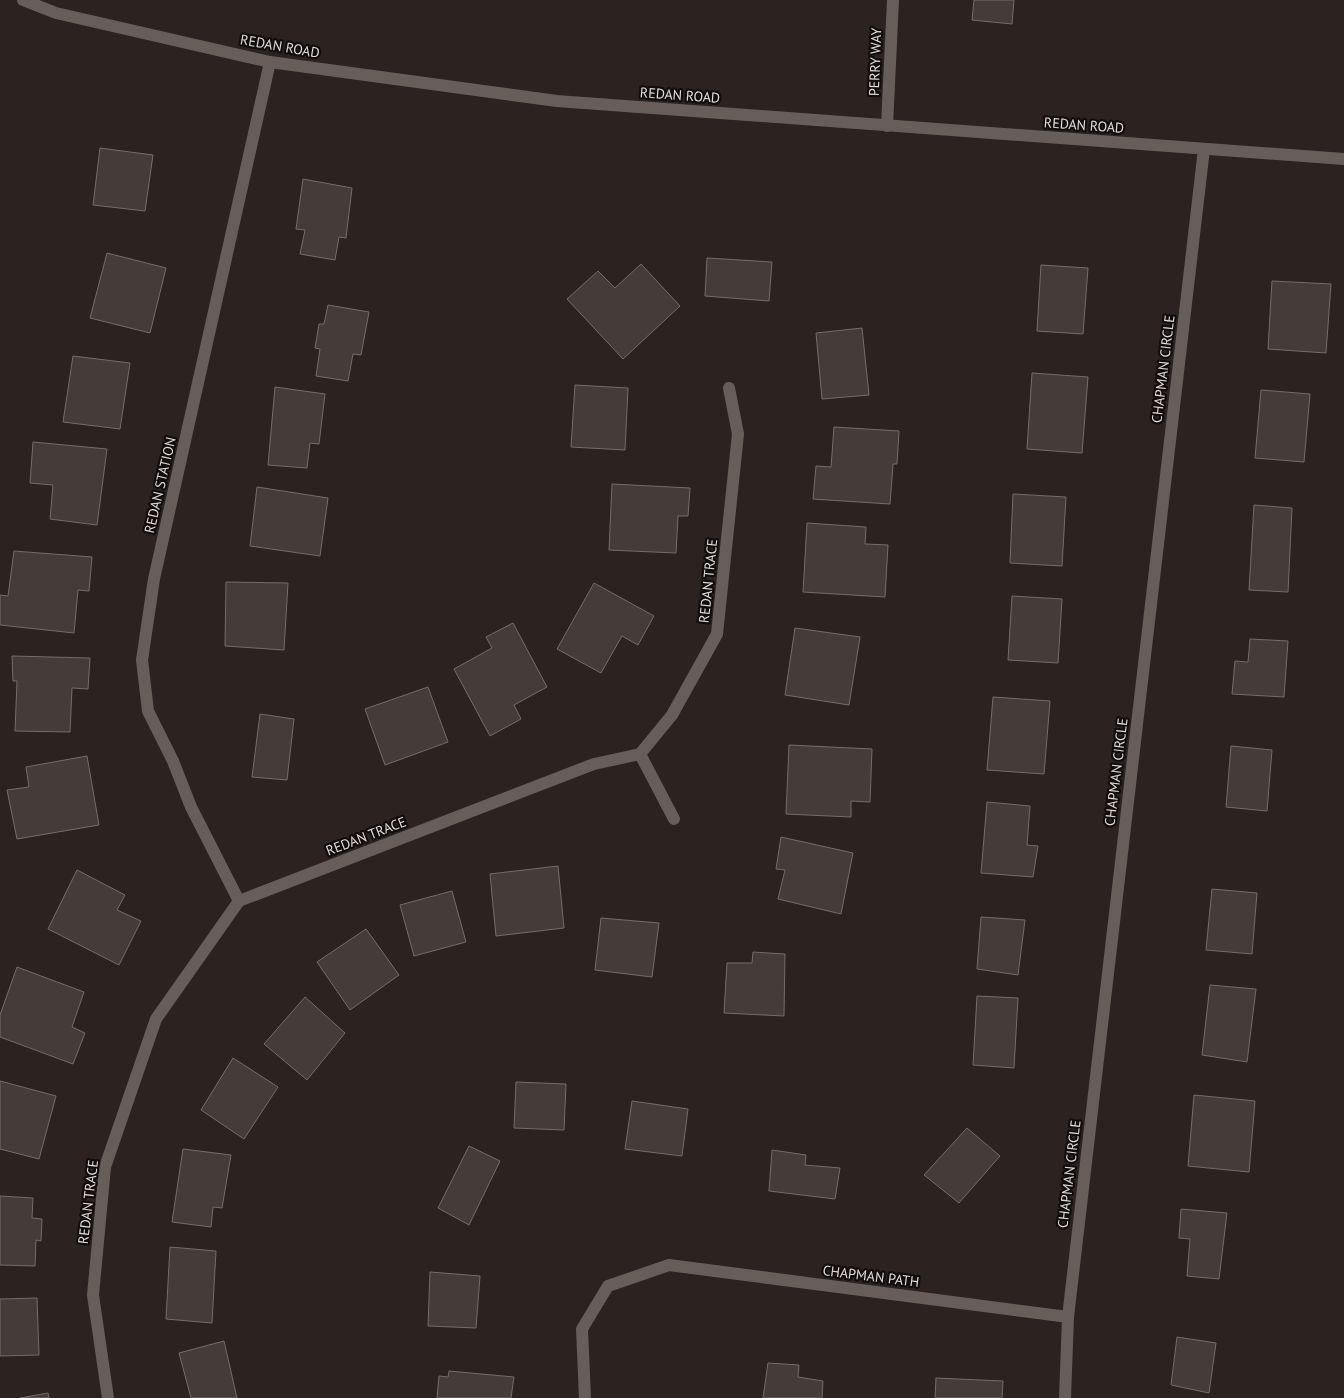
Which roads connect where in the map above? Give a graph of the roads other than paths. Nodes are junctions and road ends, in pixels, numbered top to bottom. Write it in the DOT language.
graph roads {
  1 [pos="22,0"];
  2 [pos="892,0"];
  3 [pos="270,62"];
  4 [pos="887,126"];
  5 [pos="1204,149"];
  6 [pos="1344,159"];
  7 [pos="729,388"];
  8 [pos="640,754"];
  9 [pos="674,819"];
  10 [pos="239,901"];
  11 [pos="1068,1316"];
  12 [pos="108,1398"];
  13 [pos="585,1398"];
  14 [pos="1065,1398"];
  1 -- 3 [label="street, REDAN ROAD"];
  2 -- 4 [label="street, PERRY WAY"];
  3 -- 4 [label="street, REDAN ROAD"];
  3 -- 10 [label="street, REDAN STATION"];
  4 -- 5 [label="street, REDAN ROAD"];
  5 -- 6 [label="street, REDAN ROAD"];
  5 -- 11 [label="street, CHAPMAN CIRCLE"];
  7 -- 8 [label="street, REDAN TRACE"];
  8 -- 9 [label="street"];
  8 -- 10 [label="street, REDAN TRACE"];
  10 -- 12 [label="street, REDAN TRACE"];
  11 -- 13 [label="street, CHAPMAN PATH"];
  11 -- 14 [label="street, CHAPMAN CIRCLE"];
}
